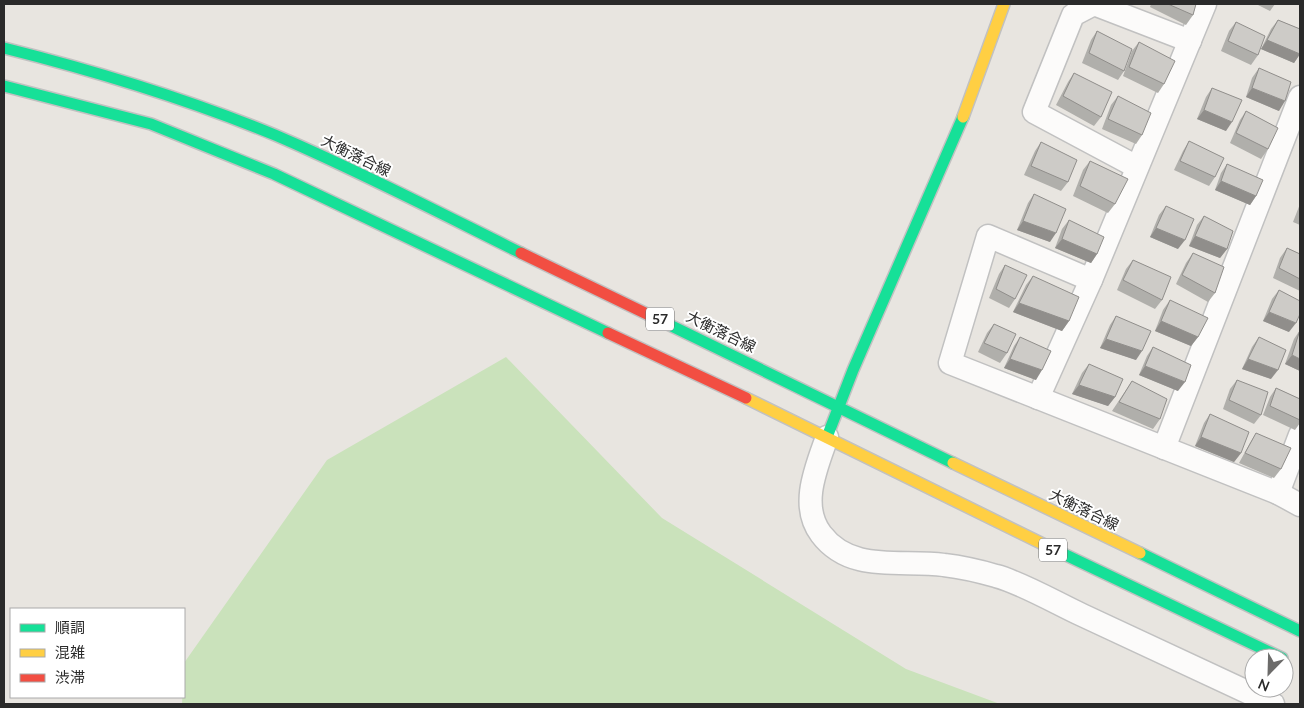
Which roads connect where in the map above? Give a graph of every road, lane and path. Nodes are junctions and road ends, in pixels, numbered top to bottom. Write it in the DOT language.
graph roads {
  1 [pos="1004,4"];
  2 [pos="1205,4"];
  3 [pos="1190,41"];
  4 [pos="4,48"];
  5 [pos="4,86"];
  6 [pos="1300,97"];
  7 [pos="1137,167"];
  8 [pos="1091,280"];
  9 [pos="1038,398"];
  10 [pos="838,406"];
  11 [pos="1300,435"];
  12 [pos="827,437"];
  13 [pos="1164,448"];
  14 [pos="1278,493"];
  15 [pos="1300,504"];
  16 [pos="1300,631"];
  17 [pos="1261,648"];
  18 [pos="1273,704"];
  1 -- 10 [label="main road"];
  2 -- 3 [label="street"];
  3 -- 7 [label="street"];
  3 -- 7 [label="street"];
  4 -- 10 [label="main road, 大衡落合線 / 57"];
  5 -- 12 [label="main road, 57"];
  6 -- 13 [label="street"];
  7 -- 8 [label="street"];
  8 -- 9 [label="street"];
  8 -- 9 [label="street"];
  9 -- 13 [label="street"];
  10 -- 12 [label="main road"];
  10 -- 16 [label="main road, 大衡落合線 / 57"];
  11 -- 14 [label="street"];
  12 -- 17 [label="main road, 57"];
  12 -- 18 [label="street"];
  13 -- 14 [label="street"];
  14 -- 15 [label="street"];
}
